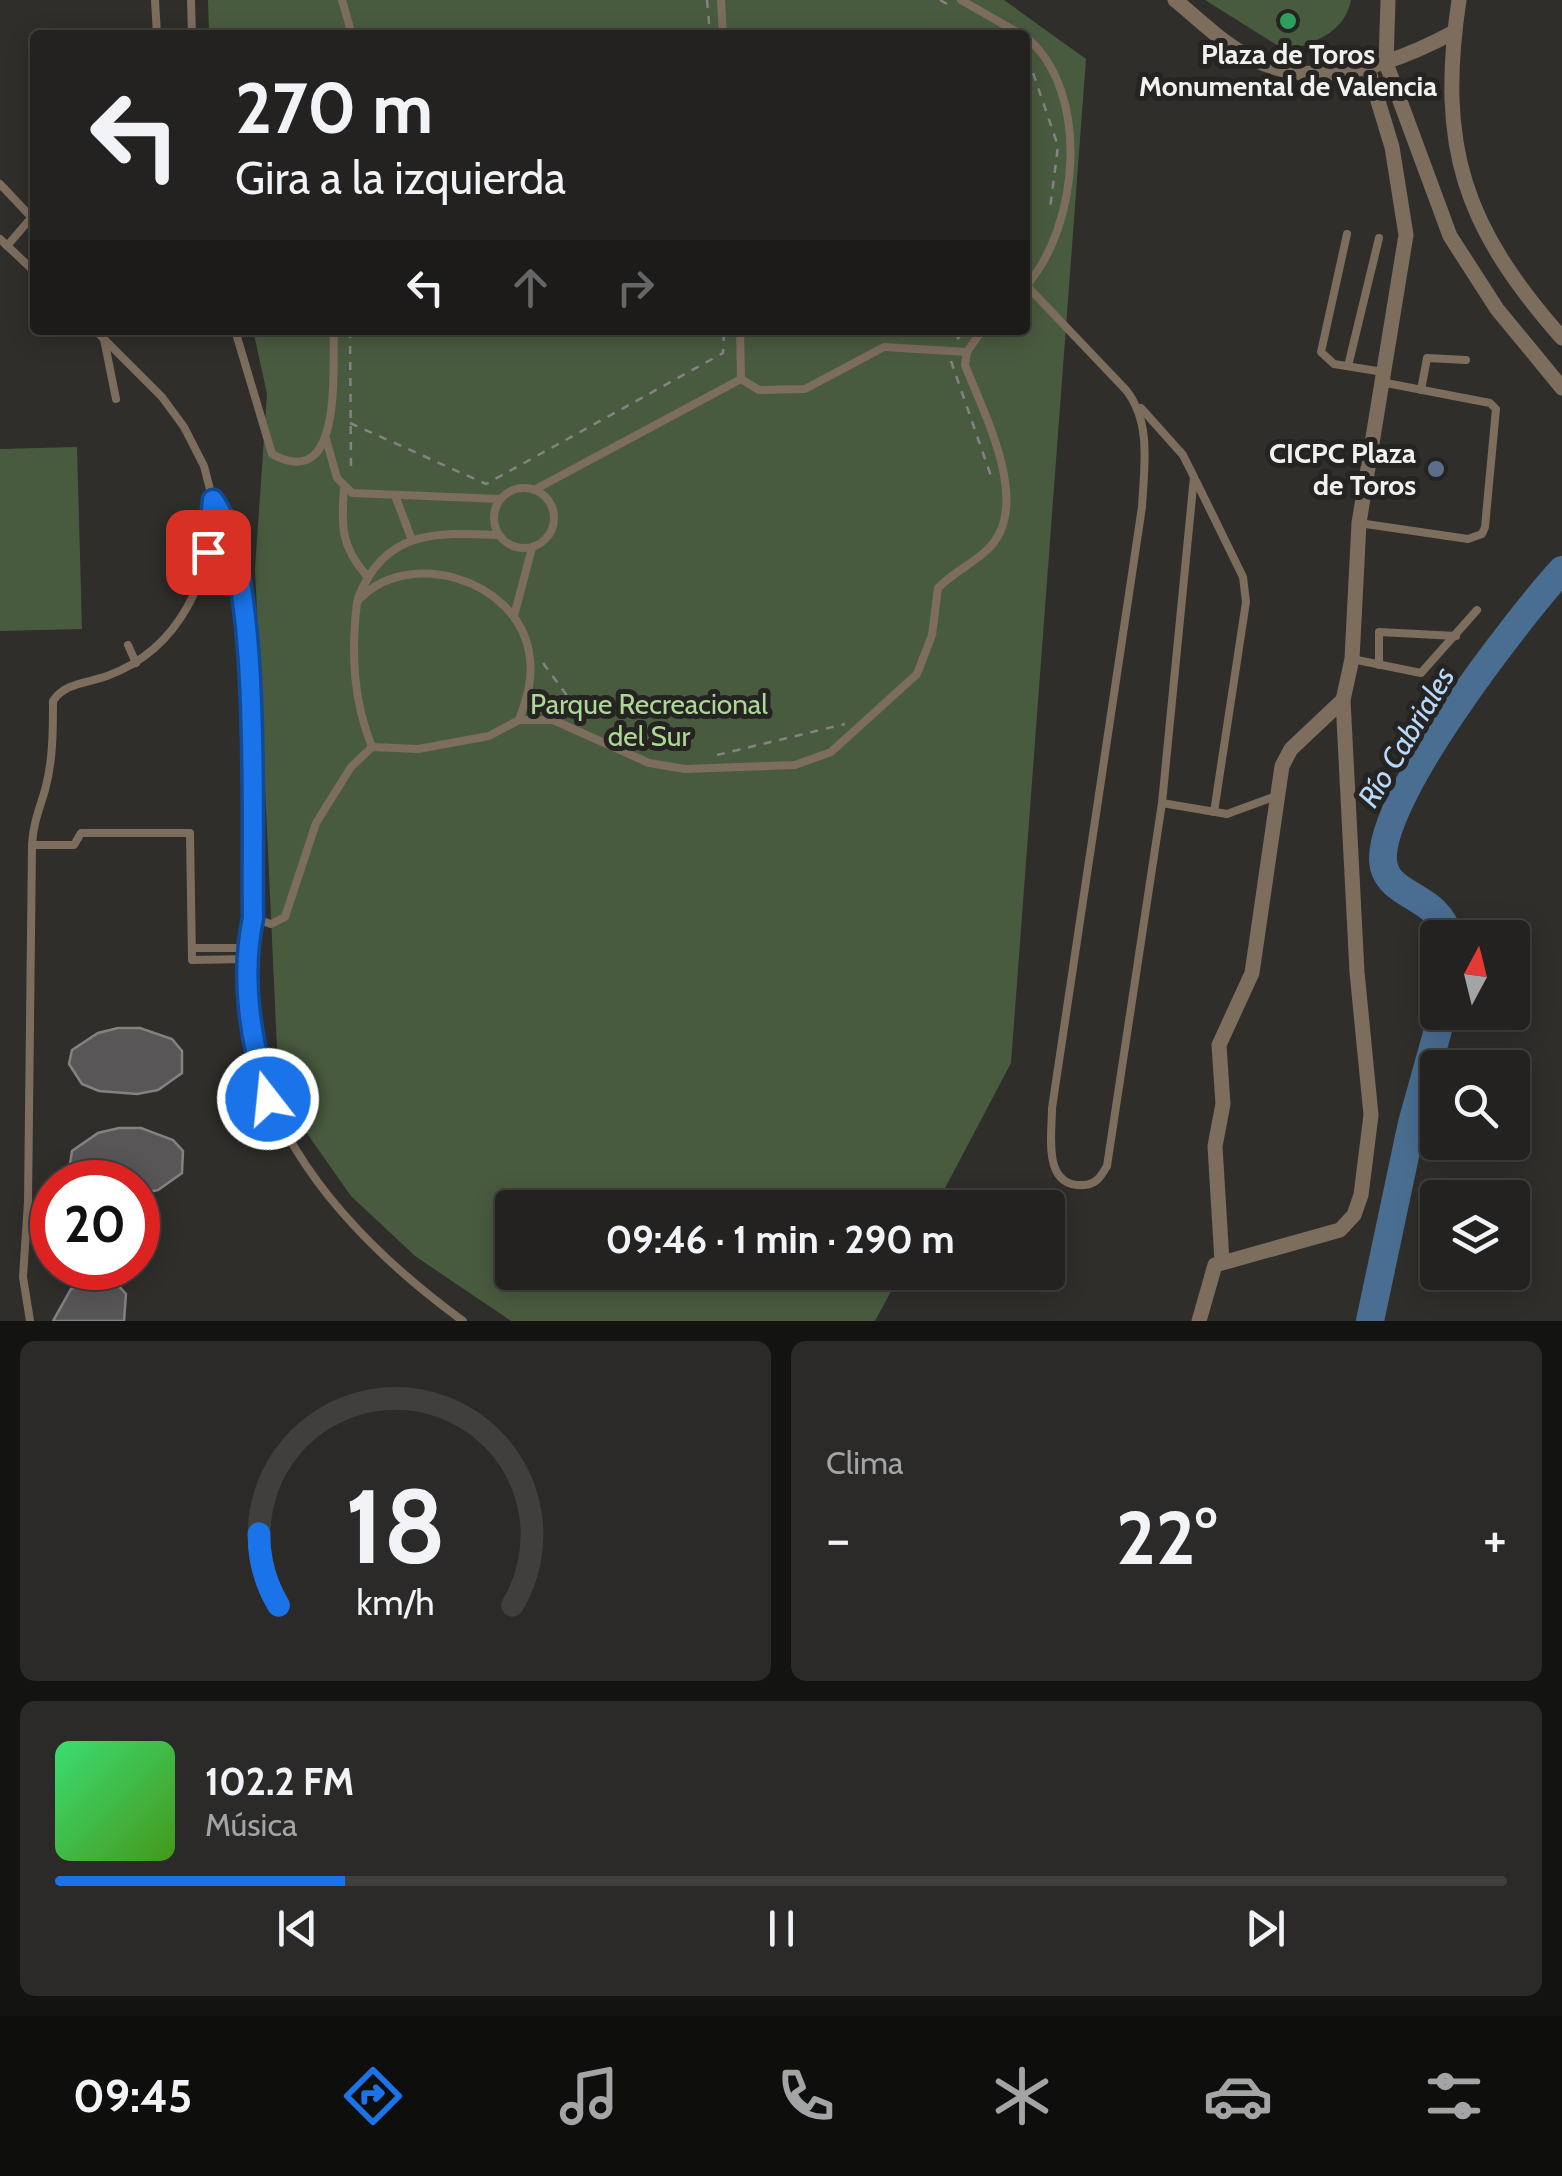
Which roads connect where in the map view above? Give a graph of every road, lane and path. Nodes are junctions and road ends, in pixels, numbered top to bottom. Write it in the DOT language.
graph roads {
  1 [pos="155,0"];
  2 [pos="191,0"];
  3 [pos="342,0"];
  4 [pos="706,0"];
  5 [pos="721,0"];
  6 [pos="961,0"];
  7 [pos="1174,0"];
  8 [pos="1388,0"];
  9 [pos="1458,0"];
  10 [pos="157,30"];
  11 [pos="192,30"];
  12 [pos="351,30"];
  13 [pos="709,30"];
  14 [pos="723,30"];
  15 [pos="1014,30"];
  16 [pos="1454,32"];
  17 [pos="1030,44"];
  18 [pos="1386,62"];
  19 [pos="1030,68"];
  20 [pos="1368,68"];
  21 [pos="0,184"];
  22 [pos="30,217"];
  23 [pos="1048,218"];
  24 [pos="30,222"];
  25 [pos="1347,234"];
  26 [pos="1379,238"];
  27 [pos="4,243"];
  28 [pos="30,267"];
  29 [pos="1030,280"];
  30 [pos="1030,290"];
  31 [pos="101,335"];
  32 [pos="236,335"];
  33 [pos="334,335"];
  34 [pos="350,335"];
  35 [pos="724,335"];
  36 [pos="740,335"];
  37 [pos="960,335"];
  38 [pos="979,335"];
  39 [pos="104,338"];
  40 [pos="1562,338"];
  41 [pos="968,352"];
  42 [pos="952,353"];
  43 [pos="1466,360"];
  44 [pos="1348,366"];
  45 [pos="1382,377"];
  46 [pos="741,379"];
  47 [pos="1562,388"];
  48 [pos="1421,390"];
  49 [pos="116,399"];
  50 [pos="1137,405"];
  51 [pos="349,423"];
  52 [pos="325,438"];
  53 [pos="992,478"];
  54 [pos="1194,478"];
  55 [pos="534,490"];
  56 [pos="348,491"];
  57 [pos="396,498"];
  58 [pos="213,500"];
  59 [pos="500,500"];
  60 [pos="1359,523"];
  61 [pos="498,536"];
  62 [pos="412,540"];
  63 [pos="532,548"];
  64 [pos="368,576"];
  65 [pos="357,602"];
  66 [pos="1478,610"];
  67 [pos="514,616"];
  68 [pos="1456,636"];
  69 [pos="128,645"];
  70 [pos="1352,658"];
  71 [pos="541,660"];
  72 [pos="136,663"];
  73 [pos="1379,665"];
  74 [pos="1343,700"];
  75 [pos="519,720"];
  76 [pos="853,722"];
  77 [pos="591,727"];
  78 [pos="372,748"];
  79 [pos="705,758"];
  80 [pos="1276,796"];
  81 [pos="1162,803"];
  82 [pos="1214,812"];
  83 [pos="32,845"];
  84 [pos="253,918"];
  85 [pos="192,948"];
  86 [pos="247,948"];
  87 [pos="247,959"];
  88 [pos="1222,1262"];
  89 [pos="30,1321"];
  90 [pos="462,1321"];
  91 [pos="1200,1321"];
  1 -- 10 [label="lane"];
  2 -- 11 [label="lane"];
  3 -- 12 [label="lane"];
  4 -- 13 [label="path"];
  5 -- 14 [label="lane"];
  6 -- 15 [label="lane"];
  7 -- 20 [label="street"];
  8 -- 18 [label="street"];
  9 -- 16 [label="street"];
  16 -- 18 [label="street"];
  16 -- 40 [label="street"];
  17 -- 29 [label="lane"];
  18 -- 20 [label="street"];
  18 -- 47 [label="street"];
  19 -- 23 [label="path"];
  20 -- 45 [label="street"];
  21 -- 22 [label="lane"];
  24 -- 27 [label="lane"];
  25 -- 44 [label="lane"];
  26 -- 44 [label="lane"];
  27 -- 28 [label="lane"];
  30 -- 50 [label="lane"];
  31 -- 39 [label="lane"];
  32 -- 52 [label="lane"];
  33 -- 52 [label="lane"];
  34 -- 51 [label="path"];
  35 -- 51 [label="path"];
  36 -- 46 [label="lane"];
  37 -- 42 [label="path"];
  38 -- 41 [label="lane"];
  39 -- 49 [label="lane"];
  39 -- 58 [label="lane"];
  41 -- 42 [label="lane"];
  41 -- 75 [label="lane"];
  42 -- 46 [label="lane"];
  42 -- 53 [label="path"];
  43 -- 48 [label="lane"];
  44 -- 45 [label="lane"];
  45 -- 48 [label="lane"];
  45 -- 60 [label="street"];
  46 -- 55 [label="lane"];
  48 -- 60 [label="lane"];
  50 -- 54 [label="lane"];
  50 -- 81 [label="lane"];
  51 -- 56 [label="path"];
  52 -- 56 [label="lane"];
  54 -- 81 [label="lane"];
  54 -- 82 [label="lane"];
  55 -- 59 [label="lane"];
  55 -- 63 [label="lane"];
  56 -- 57 [label="lane"];
  56 -- 64 [label="lane"];
  57 -- 59 [label="lane"];
  57 -- 62 [label="lane"];
  58 -- 72 [label="lane"];
  58 -- 84 [label="lane"];
  59 -- 61 [label="lane"];
  60 -- 70 [label="street"];
  61 -- 62 [label="lane"];
  61 -- 63 [label="lane"];
  62 -- 64 [label="lane"];
  63 -- 67 [label="lane"];
  64 -- 65 [label="lane"];
  65 -- 67 [label="lane"];
  65 -- 78 [label="lane"];
  66 -- 68 [label="lane"];
  67 -- 75 [label="lane"];
  68 -- 73 [label="lane"];
  68 -- 73 [label="lane"];
  69 -- 72 [label="lane"];
  70 -- 73 [label="lane"];
  70 -- 74 [label="street"];
  71 -- 77 [label="path"];
  72 -- 83 [label="lane"];
  74 -- 80 [label="street"];
  74 -- 88 [label="street"];
  75 -- 78 [label="lane"];
  76 -- 79 [label="path"];
  78 -- 84 [label="lane"];
  80 -- 82 [label="lane"];
  80 -- 88 [label="street"];
  81 -- 82 [label="lane"];
  83 -- 85 [label="lane"];
  83 -- 89 [label="lane"];
  84 -- 86 [label="lane"];
  85 -- 86 [label="lane"];
  85 -- 87 [label="lane"];
  86 -- 87 [label="lane"];
  87 -- 90 [label="lane"];
  88 -- 91 [label="street"];
}
